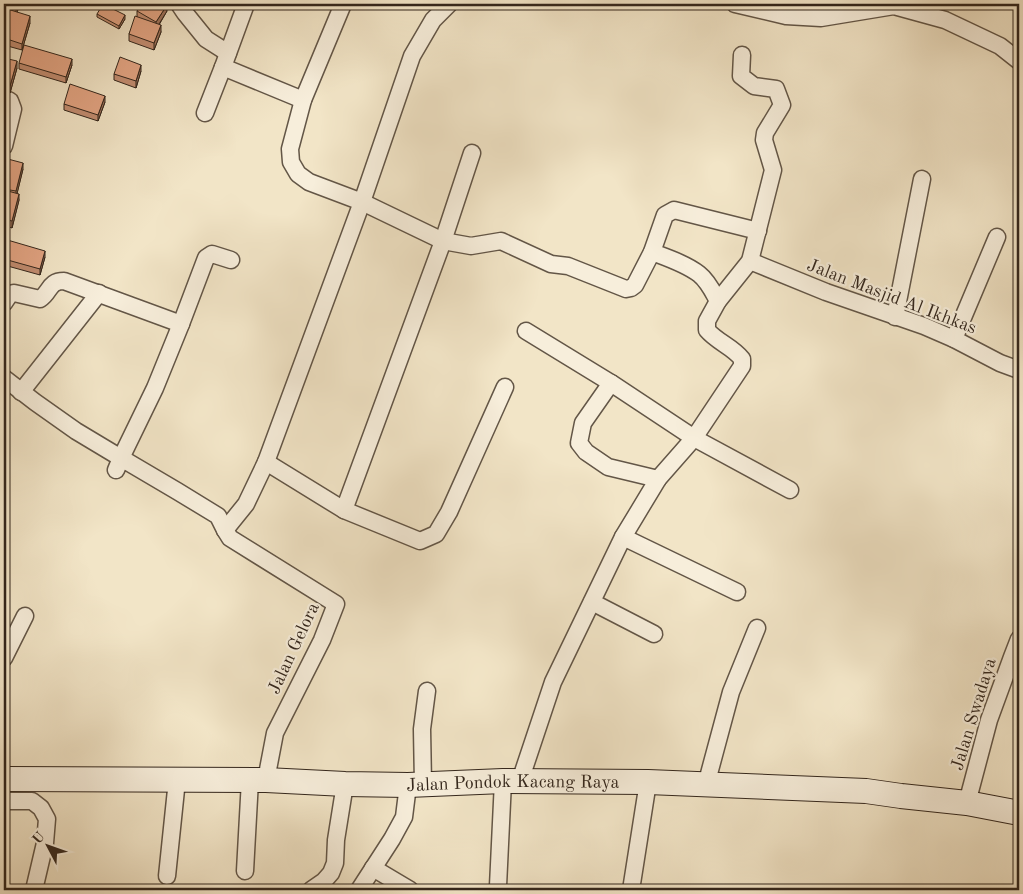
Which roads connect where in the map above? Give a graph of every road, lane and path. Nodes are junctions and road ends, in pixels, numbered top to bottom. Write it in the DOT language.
graph roads {
  1 [pos="180,4"];
  2 [pos="246,4"];
  3 [pos="343,4"];
  4 [pos="449,4"];
  5 [pos="735,4"];
  6 [pos="742,55"];
  7 [pos="225,60"];
  8 [pos="1019,61"];
  9 [pos="4,98"];
  10 [pos="302,100"];
  11 [pos="205,114"];
  12 [pos="4,146"];
  13 [pos="472,153"];
  14 [pos="922,178"];
  15 [pos="362,202"];
  16 [pos="758,231"];
  17 [pos="997,236"];
  18 [pos="443,241"];
  19 [pos="652,252"];
  20 [pos="231,260"];
  21 [pos="750,261"];
  22 [pos="99,294"];
  23 [pos="718,301"];
  24 [pos="4,303"];
  25 [pos="895,317"];
  26 [pos="181,324"];
  27 [pos="526,331"];
  28 [pos="954,339"];
  29 [pos="1019,370"];
  30 [pos="4,378"];
  31 [pos="610,383"];
  32 [pos="505,387"];
  33 [pos="21,392"];
  34 [pos="694,438"];
  35 [pos="266,462"];
  36 [pos="119,464"];
  37 [pos="658,479"];
  38 [pos="790,490"];
  39 [pos="344,510"];
  40 [pos="225,530"];
  41 [pos="623,537"];
  42 [pos="737,592"];
  43 [pos="592,602"];
  44 [pos="25,616"];
  45 [pos="757,628"];
  46 [pos="654,634"];
  47 [pos="1019,639"];
  48 [pos="4,658"];
  49 [pos="427,691"];
  50 [pos="4,779"];
  51 [pos="177,780"];
  52 [pos="258,780"];
  53 [pos="511,781"];
  54 [pos="648,782"];
  55 [pos="345,784"];
  56 [pos="416,784"];
  57 [pos="706,785"];
  58 [pos="4,801"];
  59 [pos="967,802"];
  60 [pos="1019,812"];
  61 [pos="373,868"];
  62 [pos="245,871"];
  63 [pos="167,876"];
  64 [pos="498,886"];
  65 [pos="34,890"];
  66 [pos="311,890"];
  67 [pos="359,890"];
  68 [pos="410,890"];
  69 [pos="631,890"];
  1 -- 7 [label="street"];
  2 -- 7 [label="street"];
  3 -- 10 [label="street"];
  4 -- 15 [label="street"];
  5 -- 8 [label="street"];
  6 -- 16 [label="street"];
  7 -- 10 [label="street"];
  7 -- 11 [label="street"];
  9 -- 12 [label="street"];
  10 -- 15 [label="street"];
  13 -- 18 [label="street"];
  14 -- 25 [label="street"];
  15 -- 18 [label="street"];
  15 -- 35 [label="street"];
  16 -- 19 [label="street"];
  16 -- 21 [label="street"];
  17 -- 28 [label="street"];
  18 -- 19 [label="street"];
  18 -- 39 [label="street"];
  19 -- 23 [label="street"];
  20 -- 26 [label="street"];
  21 -- 23 [label="street"];
  21 -- 25 [label="street, Jalan Masjid Al Ikhkas"];
  22 -- 24 [label="street"];
  22 -- 26 [label="street"];
  22 -- 33 [label="street"];
  23 -- 34 [label="street"];
  25 -- 28 [label="street, Jalan Masjid Al Ikhkas"];
  26 -- 36 [label="street"];
  27 -- 31 [label="street"];
  28 -- 29 [label="street, Jalan Masjid Al Ikhkas"];
  30 -- 33 [label="street"];
  31 -- 34 [label="street"];
  31 -- 37 [label="street"];
  32 -- 39 [label="street"];
  33 -- 36 [label="street"];
  34 -- 37 [label="street"];
  34 -- 38 [label="street"];
  35 -- 39 [label="street"];
  35 -- 40 [label="street"];
  36 -- 40 [label="street"];
  37 -- 41 [label="street"];
  40 -- 52 [label="street, Jalan Gelora"];
  41 -- 42 [label="street"];
  41 -- 43 [label="street"];
  43 -- 46 [label="street"];
  43 -- 53 [label="street"];
  44 -- 48 [label="street"];
  45 -- 57 [label="street"];
  47 -- 59 [label="street, Jalan Swadaya"];
  49 -- 56 [label="street"];
  50 -- 51 [label="main road, Jalan Pondok Kacang Raya"];
  51 -- 52 [label="main road, Jalan Pondok Kacang Raya"];
  51 -- 63 [label="street"];
  52 -- 55 [label="main road, Jalan Pondok Kacang Raya"];
  52 -- 62 [label="street"];
  53 -- 54 [label="main road, Jalan Pondok Kacang Raya"];
  53 -- 56 [label="main road, Jalan Pondok Kacang Raya"];
  53 -- 64 [label="street"];
  54 -- 57 [label="main road, Jalan Pondok Kacang Raya"];
  54 -- 69 [label="street"];
  55 -- 56 [label="main road, Jalan Pondok Kacang Raya"];
  55 -- 66 [label="street"];
  56 -- 61 [label="street"];
  57 -- 59 [label="main road, Jalan Pondok Kacang Raya"];
  58 -- 65 [label="street"];
  59 -- 60 [label="main road, Jalan Pondok Kacang Raya"];
  61 -- 67 [label="street"];
  61 -- 68 [label="street"];
}
